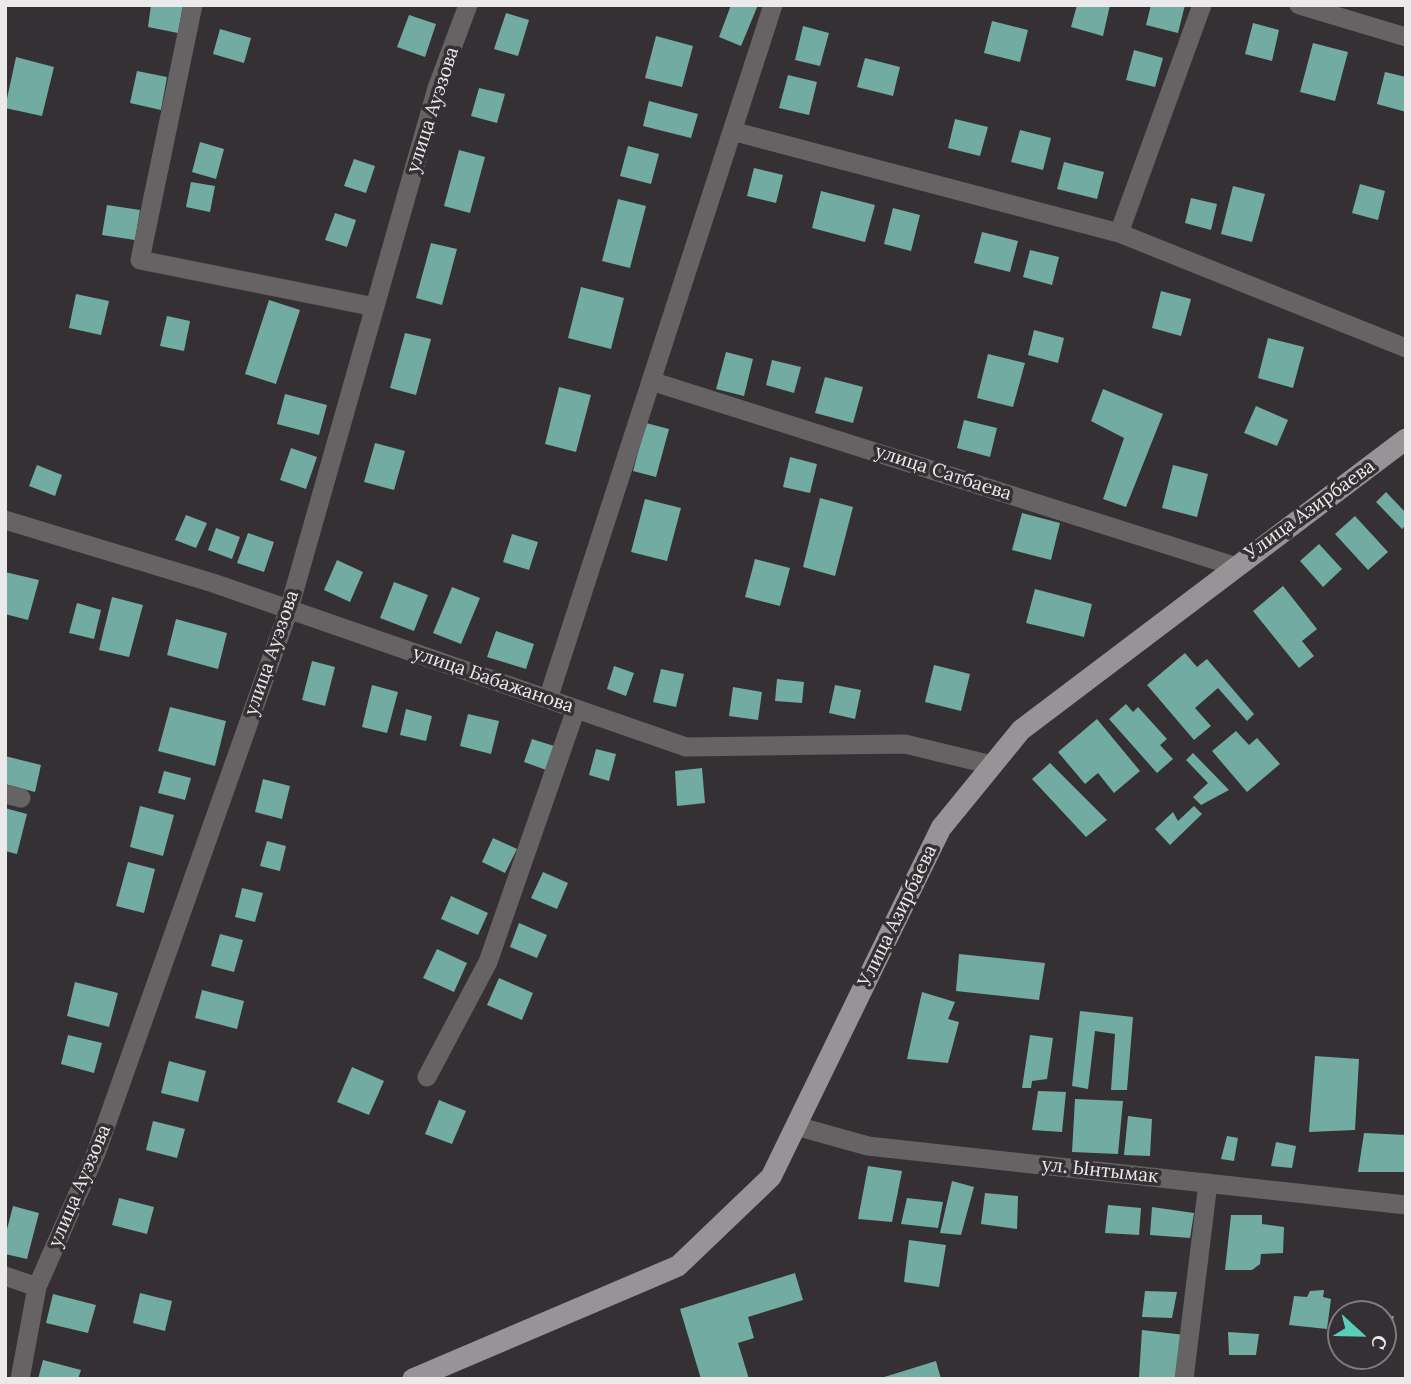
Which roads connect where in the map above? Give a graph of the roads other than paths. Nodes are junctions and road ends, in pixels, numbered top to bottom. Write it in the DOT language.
graph roads {
  1 [pos="193,5"];
  2 [pos="468,5"];
  3 [pos="773,5"];
  4 [pos="1202,5"];
  5 [pos="1299,5"];
  6 [pos="1406,37"];
  7 [pos="732,131"];
  8 [pos="1119,233"];
  9 [pos="375,307"];
  10 [pos="1406,348"];
  11 [pos="651,381"];
  12 [pos="1406,439"];
  13 [pos="5,520"];
  14 [pos="1234,566"];
  15 [pos="289,609"];
  16 [pos="548,699"];
  17 [pos="576,709"];
  18 [pos="992,765"];
  19 [pos="426,1077"];
  20 [pos="796,1126"];
  21 [pos="1208,1183"];
  22 [pos="1406,1205"];
  23 [pos="5,1276"];
  24 [pos="37,1287"];
  25 [pos="20,1379"];
  26 [pos="413,1379"];
  27 [pos="1184,1379"];
  1 -- 9 [label="street"];
  2 -- 9 [label="street, улица Ауэзова"];
  3 -- 7 [label="street"];
  4 -- 8 [label="street"];
  5 -- 6 [label="street"];
  7 -- 8 [label="street"];
  7 -- 11 [label="street"];
  8 -- 10 [label="street"];
  9 -- 15 [label="street, улица Ауэзова"];
  11 -- 14 [label="street, улица Сатбаева"];
  11 -- 16 [label="street"];
  12 -- 14 [label="main road, Улица Азирбаева"];
  13 -- 15 [label="street, улица Бабажанова"];
  14 -- 18 [label="main road, Улица Азирбаева"];
  15 -- 16 [label="street, улица Бабажанова"];
  15 -- 24 [label="street, улица Ауэзова"];
  16 -- 17 [label="street, улица Бабажанова"];
  17 -- 18 [label="street, улица Бабажанова"];
  17 -- 19 [label="street"];
  18 -- 20 [label="main road, Улица Азирбаева"];
  20 -- 21 [label="street, ул. Ынтымак"];
  20 -- 26 [label="main road, Улица Азирбаева"];
  21 -- 22 [label="street, ул. Ынтымак"];
  21 -- 27 [label="street"];
  23 -- 24 [label="street"];
  24 -- 25 [label="street, улица Ауэзова"];
}
